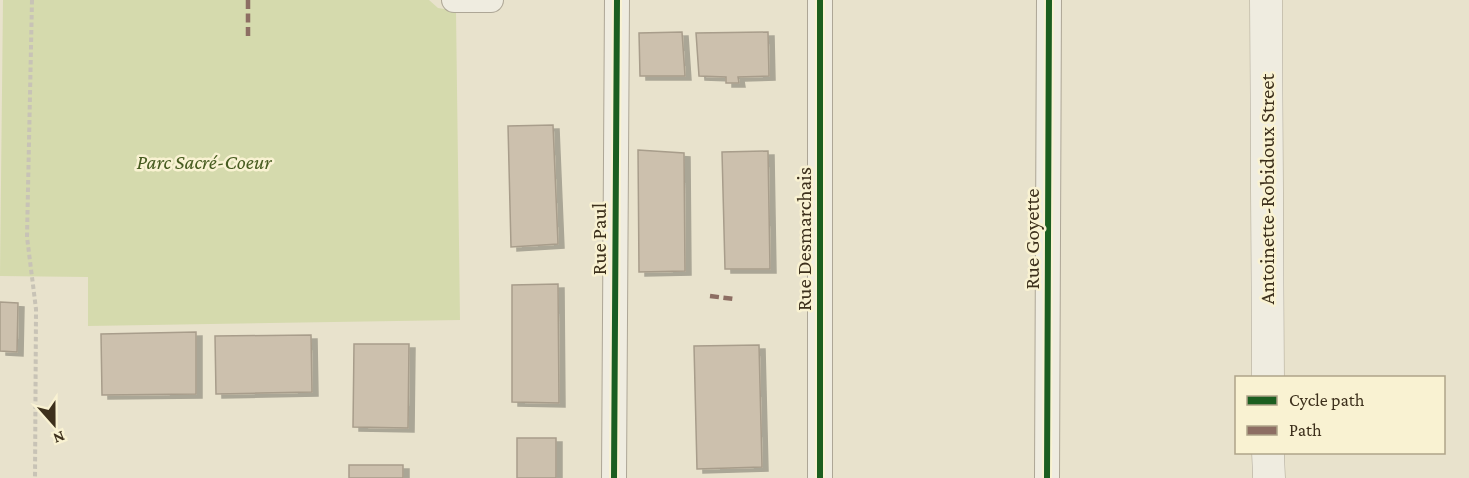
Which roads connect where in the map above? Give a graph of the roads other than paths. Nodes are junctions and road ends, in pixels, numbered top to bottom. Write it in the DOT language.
graph roads {
  1 [pos="454,0"];
  2 [pos="491,0"];
  3 [pos="617,0"];
  4 [pos="820,0"];
  5 [pos="1049,0"];
  6 [pos="1266,0"];
  7 [pos="1268,376"];
  8 [pos="1269,454"];
  9 [pos="614,478"];
  10 [pos="820,478"];
  11 [pos="1047,478"];
  12 [pos="1269,478"];
  1 -- 2 [label="street"];
  3 -- 9 [label="street, Rue Paul"];
  4 -- 10 [label="street, Rue Desmarchais"];
  5 -- 11 [label="street, Rue Goyette"];
  6 -- 7 [label="street, Antoinette-Robidoux Street"];
  8 -- 12 [label="street"];
}
